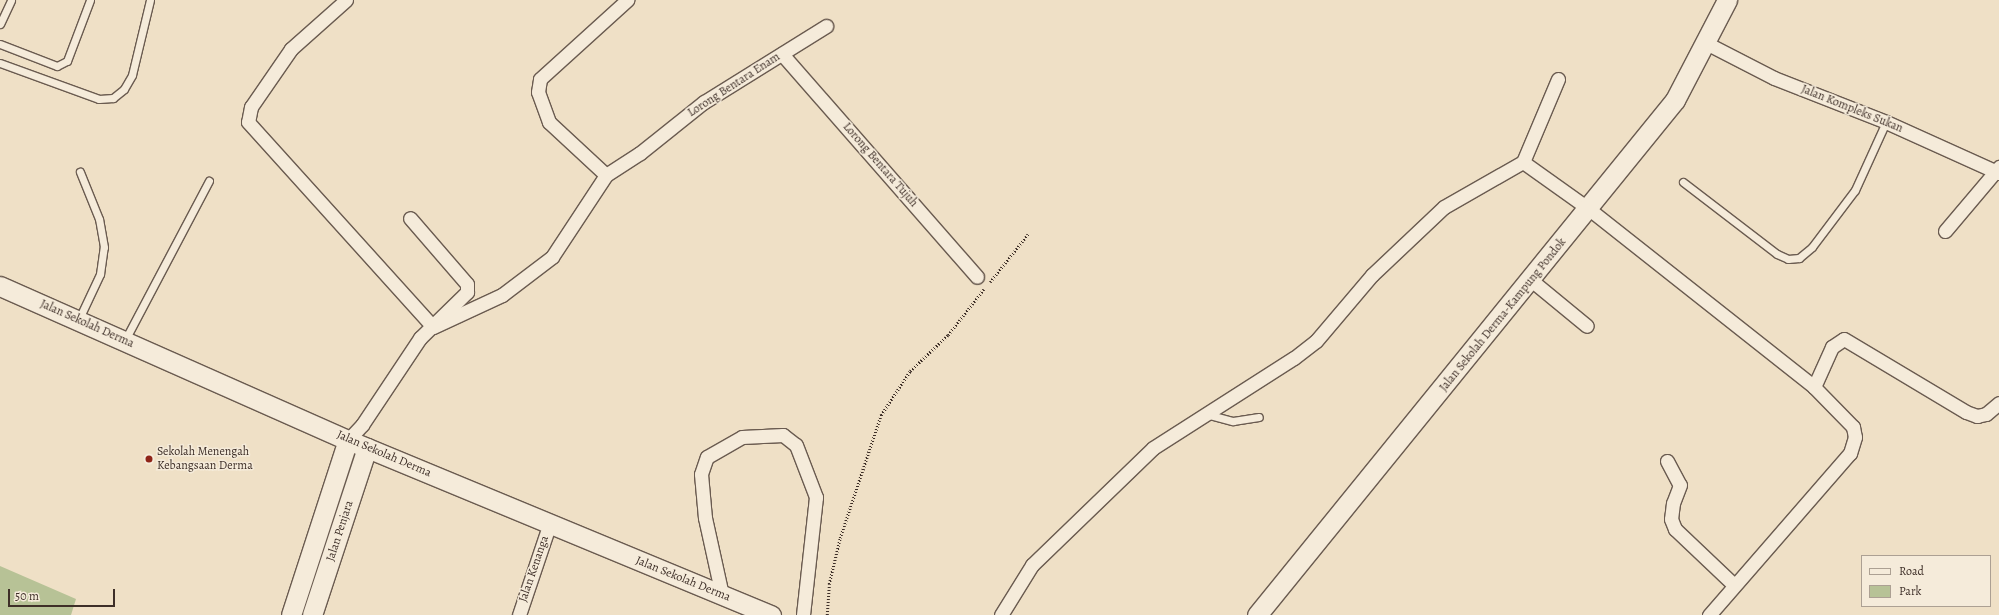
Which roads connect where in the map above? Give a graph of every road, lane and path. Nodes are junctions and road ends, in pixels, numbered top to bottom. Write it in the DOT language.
graph roads {
  1 [pos="11,0"];
  2 [pos="90,0"];
  3 [pos="150,0"];
  4 [pos="346,0"];
  5 [pos="627,0"];
  6 [pos="1727,0"];
  7 [pos="0,24"];
  8 [pos="826,26"];
  9 [pos="1706,43"];
  10 [pos="0,44"];
  11 [pos="782,54"];
  12 [pos="0,63"];
  13 [pos="1558,78"];
  14 [pos="1886,122"];
  15 [pos="1523,162"];
  16 [pos="1998,170"];
  17 [pos="80,172"];
  18 [pos="606,175"];
  19 [pos="209,181"];
  20 [pos="1683,182"];
  21 [pos="1589,209"];
  22 [pos="410,218"];
  23 [pos="1945,231"];
  24 [pos="1028,234"];
  25 [pos="977,277"];
  26 [pos="1531,280"];
  27 [pos="0,286"];
  28 [pos="78,321"];
  29 [pos="1587,326"];
  30 [pos="433,327"];
  31 [pos="125,340"];
  32 [pos="1814,387"];
  33 [pos="1999,403"];
  34 [pos="1206,414"];
  35 [pos="1259,417"];
  36 [pos="362,425"];
  37 [pos="348,440"];
  38 [pos="367,448"];
  39 [pos="1667,461"];
  40 [pos="550,524"];
  41 [pos="1734,585"];
  42 [pos="722,595"];
  43 [pos="303,611"];
  44 [pos="519,615"];
  45 [pos="771,615"];
  46 [pos="803,615"];
  47 [pos="827,615"];
  48 [pos="1001,615"];
  49 [pos="1257,615"];
  50 [pos="1709,615"];
  1 -- 7 [label="lane"];
  2 -- 10 [label="lane"];
  3 -- 12 [label="lane"];
  4 -- 30 [label="street"];
  5 -- 18 [label="street"];
  6 -- 9 [label="street, Jalan Sekolah Derma-Kampung Pondok"];
  8 -- 11 [label="street, Lorong Bentara Enam"];
  9 -- 14 [label="street, Jalan Kompleks Sukan"];
  9 -- 21 [label="street, Jalan Sekolah Derma-Kampung Pondok"];
  11 -- 18 [label="street, Lorong Bentara Enam"];
  11 -- 25 [label="street, Lorong Bentara Tujuh"];
  13 -- 15 [label="street"];
  14 -- 16 [label="street, Jalan Kompleks Sukan"];
  14 -- 20 [label="lane"];
  15 -- 21 [label="street"];
  15 -- 34 [label="street"];
  16 -- 23 [label="street"];
  17 -- 28 [label="lane"];
  18 -- 30 [label="street"];
  19 -- 31 [label="lane"];
  21 -- 26 [label="street, Jalan Sekolah Derma-Kampung Pondok"];
  21 -- 32 [label="street"];
  22 -- 30 [label="street"];
  24 -- 47 [label="path"];
  26 -- 29 [label="street"];
  26 -- 49 [label="street, Jalan Sekolah Derma-Kampung Pondok"];
  27 -- 28 [label="street, Jalan Sekolah Derma"];
  28 -- 31 [label="street, Jalan Sekolah Derma"];
  30 -- 36 [label="street"];
  31 -- 37 [label="street, Jalan Sekolah Derma"];
  32 -- 33 [label="street"];
  32 -- 41 [label="street"];
  34 -- 35 [label="lane"];
  34 -- 48 [label="street"];
  36 -- 37 [label="street"];
  36 -- 38 [label="street"];
  37 -- 38 [label="street, Jalan Sekolah Derma"];
  37 -- 43 [label="street"];
  38 -- 40 [label="street, Jalan Sekolah Derma"];
  38 -- 43 [label="street, Jalan Penjara"];
  39 -- 41 [label="street"];
  40 -- 42 [label="street, Jalan Sekolah Derma"];
  40 -- 44 [label="street, Jalan Kenanga"];
  41 -- 50 [label="street"];
  42 -- 45 [label="street, Jalan Sekolah Derma"];
  42 -- 46 [label="street"];
}
